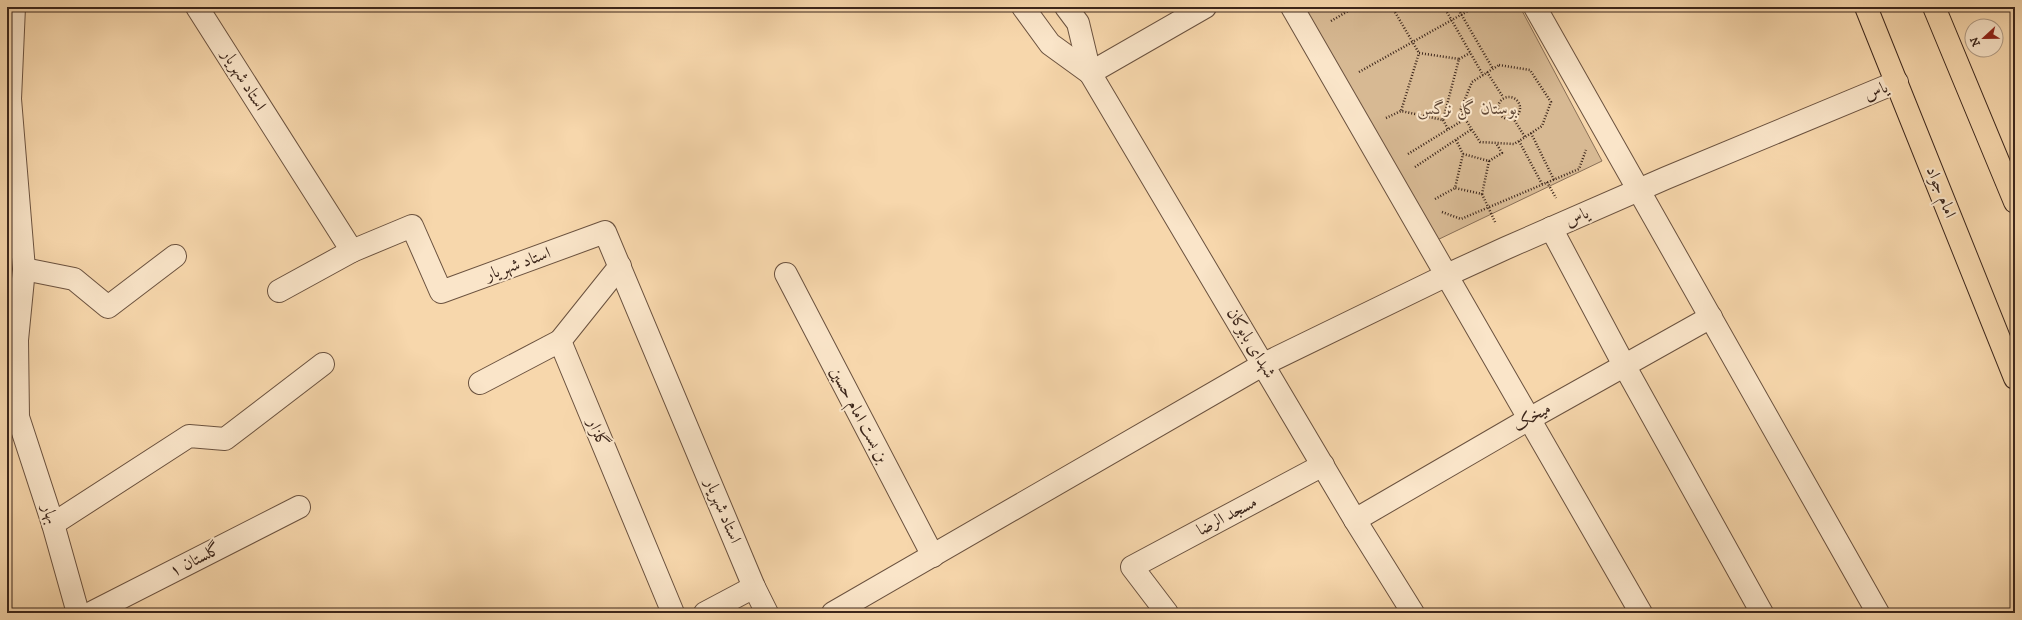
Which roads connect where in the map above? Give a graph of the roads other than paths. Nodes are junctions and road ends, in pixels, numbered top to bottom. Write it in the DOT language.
graph roads {
  1 [pos="14,7"];
  2 [pos="197,7"];
  3 [pos="1023,7"];
  4 [pos="1066,7"];
  5 [pos="1206,7"];
  6 [pos="1292,7"];
  7 [pos="1535,7"];
  8 [pos="1866,7"];
  9 [pos="1934,7"];
  10 [pos="1090,73"];
  11 [pos="1897,82"];
  12 [pos="1639,190"];
  13 [pos="2015,202"];
  14 [pos="1551,228"];
  15 [pos="352,251"];
  16 [pos="175,256"];
  17 [pos="620,266"];
  18 [pos="24,269"];
  19 [pos="786,274"];
  20 [pos="1447,275"];
  21 [pos="280,291"];
  22 [pos="1711,317"];
  23 [pos="560,342"];
  24 [pos="323,364"];
  25 [pos="1264,364"];
  26 [pos="1624,365"];
  27 [pos="2015,378"];
  28 [pos="480,383"];
  29 [pos="1529,419"];
  30 [pos="12,421"];
  31 [pos="1323,465"];
  32 [pos="299,507"];
  33 [pos="1355,520"];
  34 [pos="53,524"];
  35 [pos="933,556"];
  36 [pos="754,586"];
  37 [pos="78,613"];
  38 [pos="91,613"];
  39 [pos="673,613"];
  40 [pos="705,613"];
  41 [pos="767,613"];
  42 [pos="833,613"];
  43 [pos="1167,613"];
  44 [pos="1413,613"];
  45 [pos="1641,613"];
  46 [pos="1762,613"];
  47 [pos="1878,613"];
  1 -- 18 [label="street, بهار"];
  2 -- 15 [label="street, استاد شهریار"];
  3 -- 10 [label="street, شهدای بابوکان"];
  4 -- 10 [label="street, شهدای بابوکان"];
  5 -- 10 [label="street"];
  6 -- 20 [label="street"];
  7 -- 12 [label="street"];
  8 -- 11 [label="main road, امام جواد"];
  9 -- 13 [label="main road"];
  10 -- 25 [label="street, شهدای بابوکان"];
  11 -- 12 [label="street, یاس"];
  11 -- 27 [label="main road, امام جواد"];
  12 -- 14 [label="street, یاس"];
  12 -- 22 [label="street"];
  14 -- 20 [label="street, یاس"];
  14 -- 26 [label="street"];
  15 -- 17 [label="street, استاد شهریار"];
  15 -- 21 [label="street"];
  16 -- 18 [label="street"];
  17 -- 23 [label="street"];
  17 -- 36 [label="street, استاد شهریار"];
  18 -- 30 [label="street, بهار"];
  19 -- 35 [label="street, بن بست امام حسین"];
  20 -- 25 [label="street, یاس"];
  20 -- 29 [label="street"];
  22 -- 26 [label="street, میخک"];
  22 -- 47 [label="street"];
  23 -- 28 [label="street"];
  23 -- 39 [label="street, گلزار"];
  24 -- 34 [label="street"];
  25 -- 31 [label="street, شهدای بابوکان"];
  25 -- 35 [label="street, یاس"];
  26 -- 29 [label="street, میخک"];
  26 -- 46 [label="street"];
  29 -- 33 [label="street, میخک"];
  29 -- 45 [label="street"];
  30 -- 34 [label="street, بهار"];
  31 -- 33 [label="street, شهدای بابوکان"];
  31 -- 43 [label="street, مسجد الرضا"];
  32 -- 38 [label="street, گلستان ۱"];
  33 -- 44 [label="street, شهدای بابوکان"];
  34 -- 37 [label="street, بهار"];
  35 -- 42 [label="street, یاس"];
  36 -- 40 [label="street"];
  36 -- 41 [label="street, استاد شهریار"];
}
